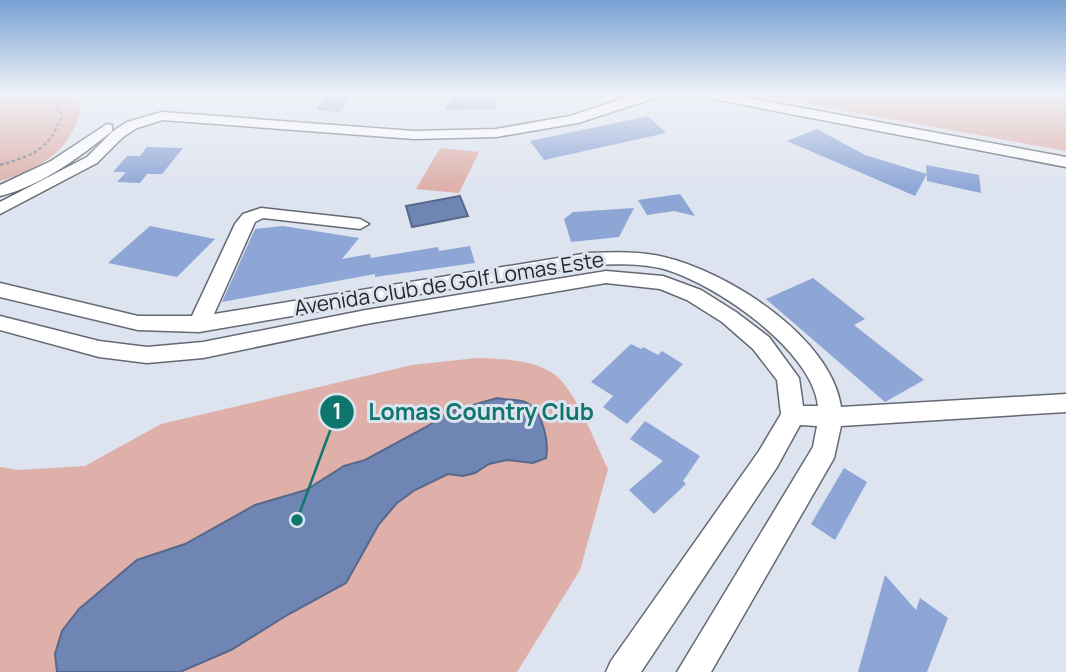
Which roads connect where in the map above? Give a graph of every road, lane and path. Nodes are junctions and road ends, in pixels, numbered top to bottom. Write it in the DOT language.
graph roads {
  1 [pos="58,126"];
  2 [pos="130,126"];
  3 [pos="299,126"];
  4 [pos="535,126"];
  5 [pos="878,126"];
  6 [pos="1066,162"];
  7 [pos="0,165"];
  8 [pos="1,202"];
  9 [pos="360,224"];
  10 [pos="0,290"];
  11 [pos="0,323"];
  12 [pos="199,324"];
  13 [pos="1066,403"];
  14 [pos="793,415"];
  15 [pos="832,417"];
  16 [pos="622,672"];
  17 [pos="693,672"];
  1 -- 7 [label="path"];
  2 -- 8 [label="street"];
  3 -- 4 [label="street"];
  5 -- 6 [label="street"];
  9 -- 12 [label="street"];
  10 -- 12 [label="street, Avenida Club de Golf Lomas Este"];
  11 -- 14 [label="street, Avenida Club de Golf Lomas Este"];
  12 -- 15 [label="street, Avenida Club de Golf Lomas Este"];
  13 -- 15 [label="street"];
  14 -- 15 [label="street"];
  14 -- 16 [label="street"];
  15 -- 17 [label="street, Avenida Club de Golf Lomas Este"];
}
